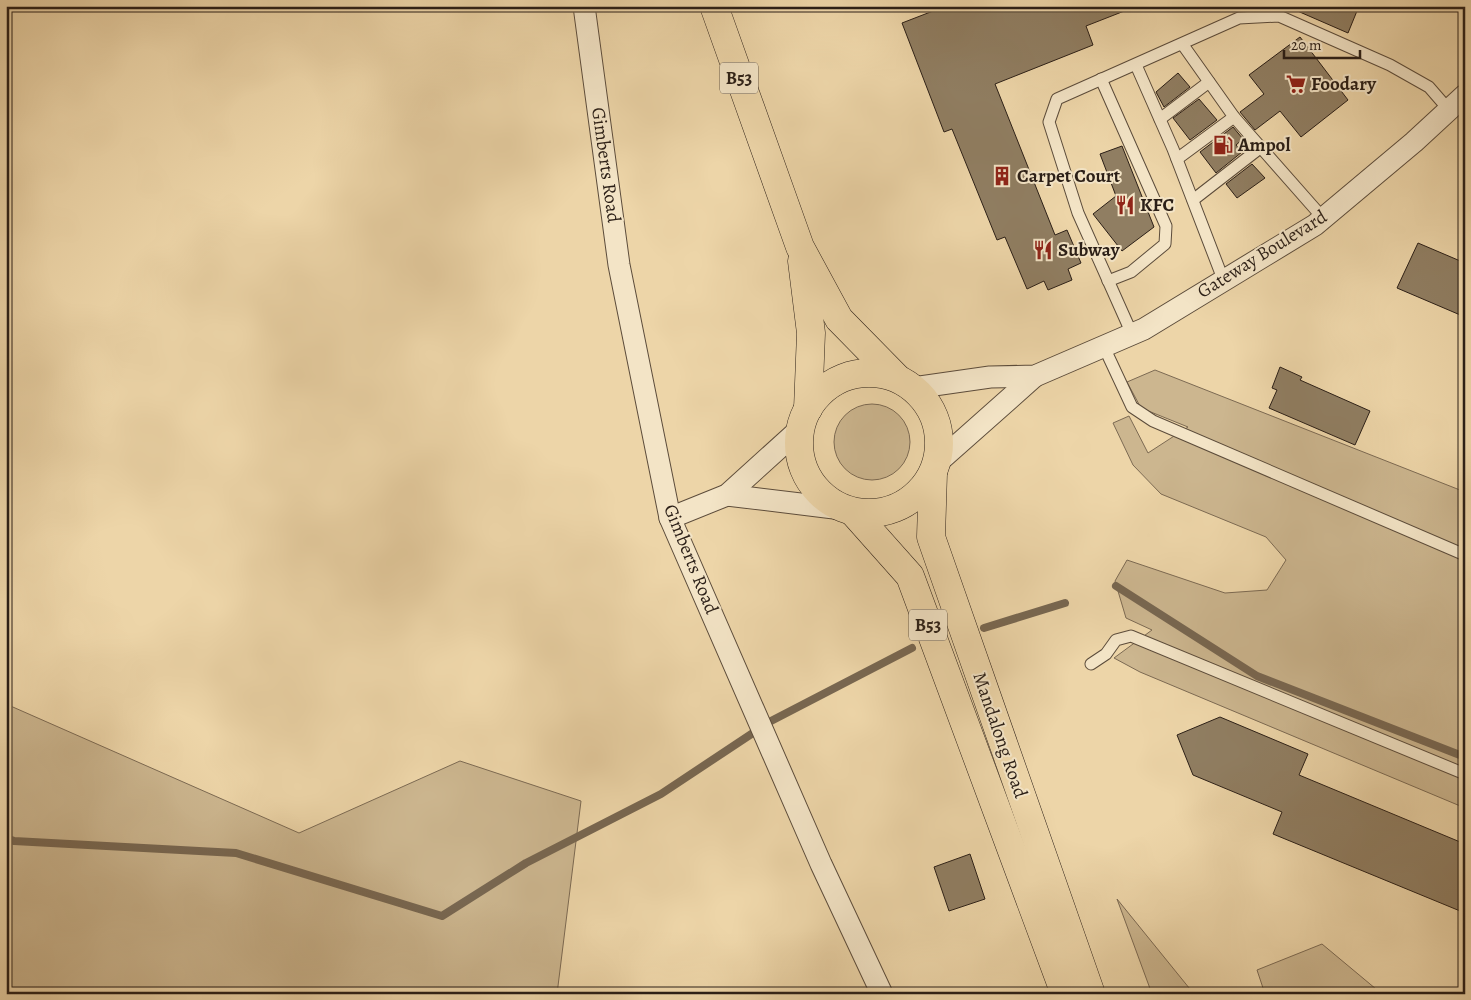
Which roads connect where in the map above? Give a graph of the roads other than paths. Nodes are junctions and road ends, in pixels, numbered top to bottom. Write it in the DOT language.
graph roads {
  1 [pos="584,6"];
  2 [pos="714,6"];
  3 [pos="1183,45"];
  4 [pos="1136,65"];
  5 [pos="1101,79"];
  6 [pos="1209,82"];
  7 [pos="1465,95"];
  8 [pos="1449,110"];
  9 [pos="1234,117"];
  10 [pos="1160,119"];
  11 [pos="1260,148"];
  12 [pos="1177,159"];
  13 [pos="1193,200"];
  14 [pos="1323,218"];
  15 [pos="800,247"];
  16 [pos="1223,279"];
  17 [pos="1108,281"];
  18 [pos="1132,334"];
  19 [pos="1104,347"];
  20 [pos="1035,376"];
  21 [pos="905,383"];
  22 [pos="804,419"];
  23 [pos="935,468"];
  24 [pos="727,495"];
  25 [pos="848,511"];
  26 [pos="670,518"];
  27 [pos="1465,554"];
  28 [pos="1090,664"];
  29 [pos="1465,774"];
  30 [pos="882,994"];
  31 [pos="1065,994"];
  32 [pos="1091,994"];
  1 -- 26 [label="street, Gimberts Road"];
  2 -- 15 [label="main road, B53"];
  3 -- 4 [label="lane"];
  3 -- 6 [label="lane"];
  3 -- 8 [label="lane"];
  4 -- 5 [label="lane"];
  4 -- 10 [label="lane"];
  5 -- 17 [label="lane"];
  5 -- 17 [label="lane"];
  6 -- 9 [label="lane"];
  6 -- 10 [label="lane"];
  7 -- 8 [label="street, Gateway Boulevard"];
  8 -- 14 [label="street, Gateway Boulevard"];
  9 -- 11 [label="lane"];
  9 -- 12 [label="lane"];
  10 -- 12 [label="lane"];
  11 -- 13 [label="lane"];
  11 -- 14 [label="lane"];
  12 -- 13 [label="lane"];
  13 -- 16 [label="lane"];
  14 -- 16 [label="street, Gateway Boulevard"];
  15 -- 21 [label="main road, B53"];
  15 -- 22 [label="main road, B53"];
  16 -- 18 [label="street, Gateway Boulevard"];
  17 -- 18 [label="lane"];
  18 -- 19 [label="street, Gateway Boulevard"];
  19 -- 20 [label="street, Gateway Boulevard"];
  19 -- 27 [label="lane"];
  20 -- 21 [label="street, Gateway Boulevard"];
  20 -- 23 [label="street, Gateway Boulevard"];
  21 -- 22 [label="main road"];
  21 -- 23 [label="main road, B53"];
  22 -- 24 [label="street"];
  22 -- 25 [label="main road, B53"];
  23 -- 25 [label="main road, B53"];
  23 -- 32 [label="main road, Mandalong Road / B53"];
  24 -- 25 [label="street"];
  24 -- 26 [label="street"];
  25 -- 31 [label="main road, Mandalong Road / B53"];
  26 -- 30 [label="street, Gimberts Road"];
  28 -- 29 [label="lane"];
}
